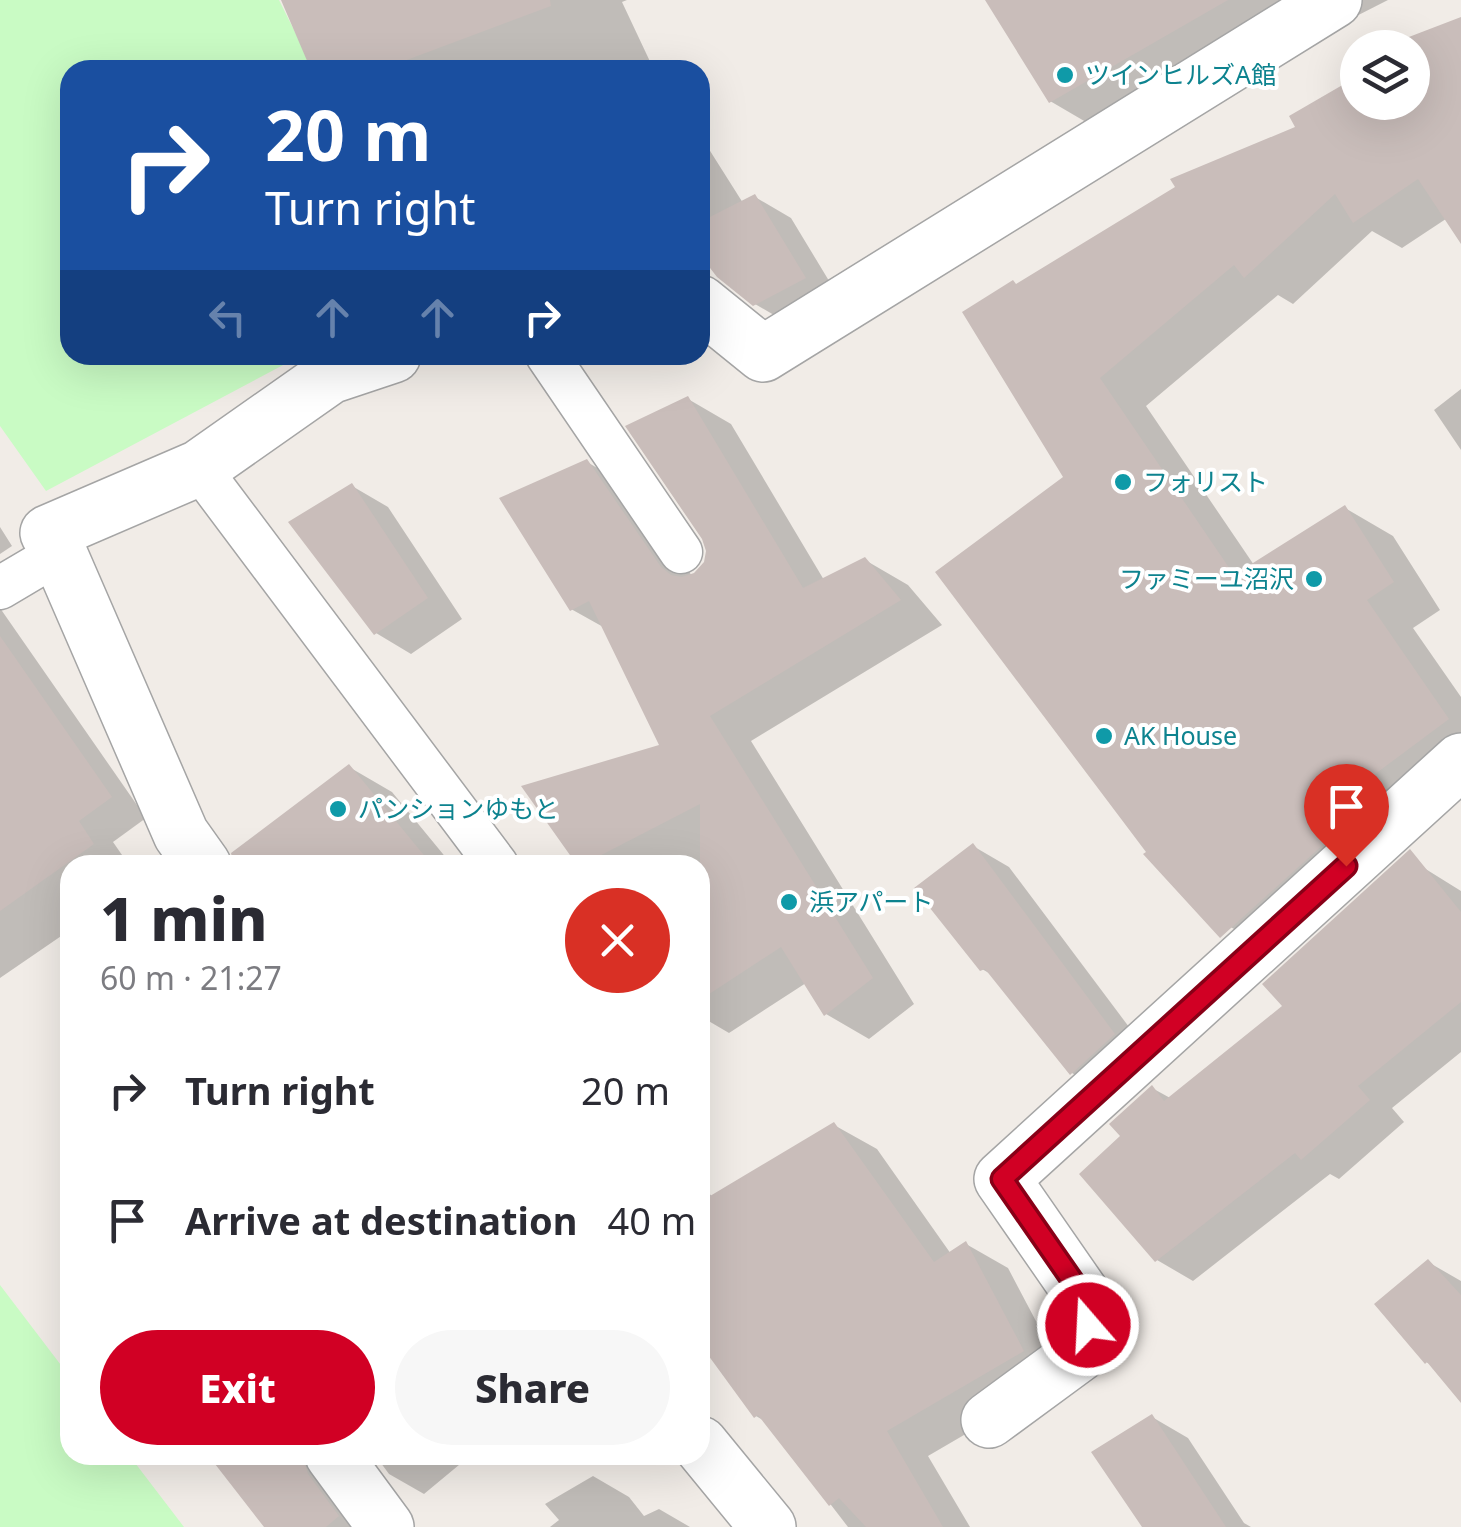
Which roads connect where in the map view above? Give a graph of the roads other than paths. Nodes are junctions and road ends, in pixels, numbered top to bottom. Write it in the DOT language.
graph roads {
  1 [pos="1334,0"];
  2 [pos="710,312"];
  3 [pos="363,365"];
  4 [pos="554,365"];
  5 [pos="199,468"];
  6 [pos="59,552"];
  7 [pos="680,552"];
  8 [pos="0,588"];
  9 [pos="1461,761"];
  10 [pos="196,855"];
  11 [pos="489,855"];
  12 [pos="989,1420"];
  13 [pos="710,1456"];
  14 [pos="340,1465"];
  15 [pos="386,1527"];
  16 [pos="768,1527"];
  1 -- 2 [label="street"];
  3 -- 5 [label="street"];
  4 -- 7 [label="lane"];
  5 -- 6 [label="street"];
  5 -- 11 [label="lane"];
  6 -- 8 [label="lane"];
  6 -- 10 [label="street"];
  9 -- 12 [label="street"];
  13 -- 16 [label="street"];
  14 -- 15 [label="street"];
}
